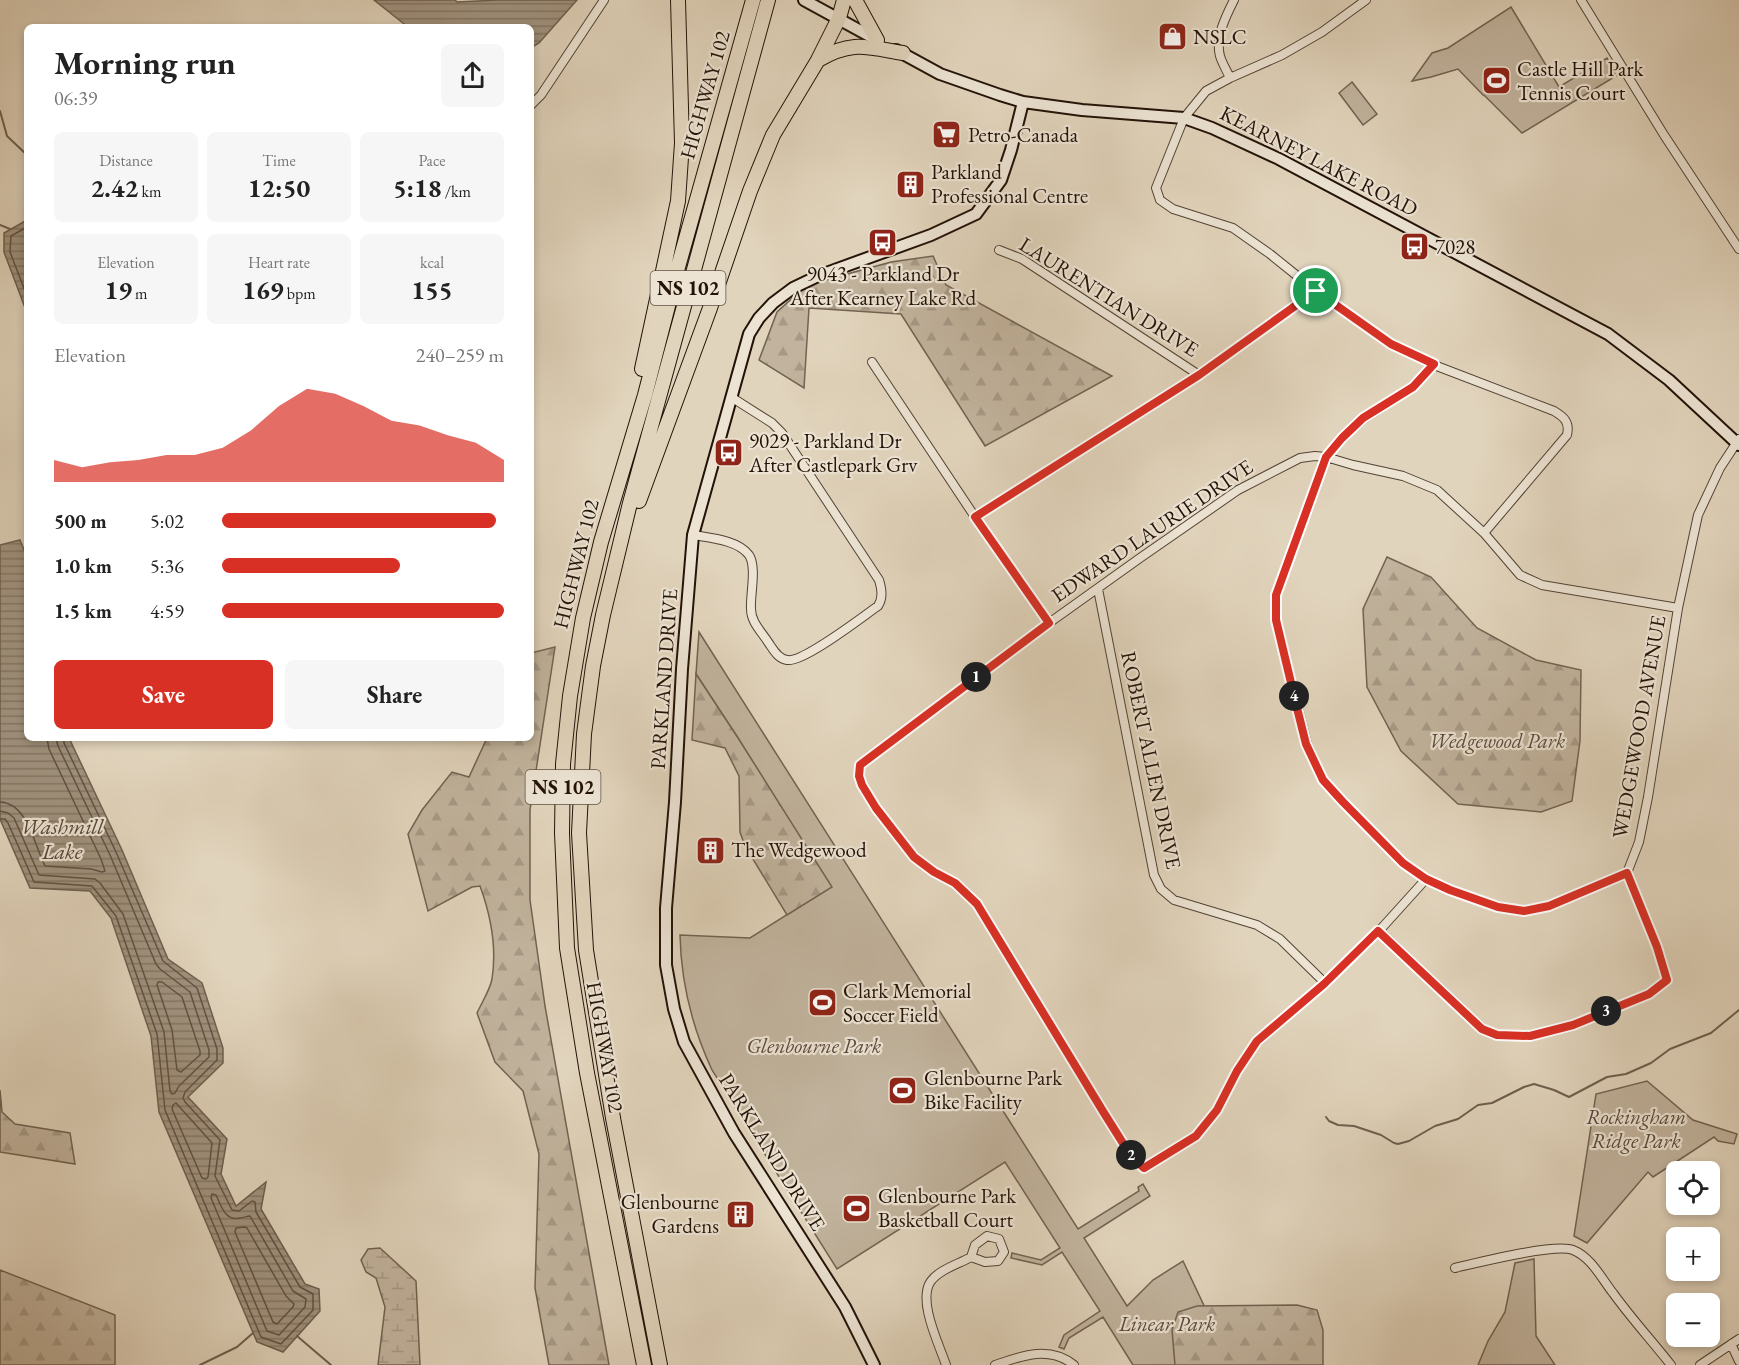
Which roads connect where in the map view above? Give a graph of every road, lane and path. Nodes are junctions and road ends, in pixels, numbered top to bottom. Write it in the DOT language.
graph roads {
  1 [pos="604,0"];
  2 [pos="678,0"];
  3 [pos="804,0"];
  4 [pos="844,0"];
  5 [pos="855,0"];
  6 [pos="1234,0"];
  7 [pos="1366,0"];
  8 [pos="1581,0"];
  9 [pos="760,2"];
  10 [pos="839,18"];
  11 [pos="877,40"];
  12 [pos="903,53"];
  13 [pos="818,60"];
  14 [pos="1230,78"];
  15 [pos="534,102"];
  16 [pos="1023,102"];
  17 [pos="1184,118"];
  18 [pos="1739,249"];
  19 [pos="999,250"];
  20 [pos="1316,291"];
  21 [pos="872,362"];
  22 [pos="1434,364"];
  23 [pos="1199,375"];
  24 [pos="731,397"];
  25 [pos="1738,442"];
  26 [pos="1326,457"];
  27 [pos="612,504"];
  28 [pos="975,517"];
  29 [pos="1484,533"];
  30 [pos="693,535"];
  31 [pos="614,571"];
  32 [pos="1098,589"];
  33 [pos="1678,608"];
  34 [pos="1049,623"];
  35 [pos="1627,873"];
  36 [pos="1426,879"];
  37 [pos="1378,931"];
  38 [pos="1324,984"];
  39 [pos="971,1257"];
  40 [pos="1455,1268"];
  41 [pos="1735,1342"];
  42 [pos="1739,1361"];
  43 [pos="644,1365"];
  44 [pos="660,1365"];
  45 [pos="874,1365"];
  46 [pos="946,1365"];
  47 [pos="995,1365"];
  48 [pos="1074,1365"];
  49 [pos="1671,1365"];
  50 [pos="1700,1365"];
  1 -- 15 [label="street"];
  2 -- 27 [label="highway"];
  3 -- 10 [label="street, KEARNEY LAKE ROAD"];
  4 -- 10 [label="highway"];
  5 -- 11 [label="highway"];
  6 -- 14 [label="street"];
  7 -- 14 [label="street"];
  8 -- 18 [label="street"];
  9 -- 27 [label="highway, HIGHWAY 102 / NS 102"];
  9 -- 31 [label="highway, HIGHWAY 102 / NS 102"];
  10 -- 11 [label="street, KEARNEY LAKE ROAD"];
  10 -- 13 [label="highway"];
  11 -- 12 [label="street, KEARNEY LAKE ROAD"];
  12 -- 13 [label="highway"];
  12 -- 16 [label="street, KEARNEY LAKE ROAD"];
  13 -- 31 [label="highway"];
  14 -- 17 [label="street"];
  16 -- 17 [label="street, KEARNEY LAKE ROAD"];
  16 -- 24 [label="street, PARKLAND DRIVE"];
  17 -- 20 [label="street"];
  17 -- 25 [label="street, KEARNEY LAKE ROAD"];
  19 -- 23 [label="street, LAURENTIAN DRIVE"];
  20 -- 22 [label="street"];
  20 -- 23 [label="street"];
  21 -- 28 [label="street"];
  22 -- 26 [label="street"];
  22 -- 29 [label="street"];
  23 -- 28 [label="street"];
  24 -- 30 [label="street, PARKLAND DRIVE"];
  24 -- 30 [label="street"];
  25 -- 33 [label="street, WEDGEWOOD AVENUE"];
  26 -- 29 [label="street"];
  26 -- 32 [label="street, EDWARD LAURIE DRIVE"];
  26 -- 36 [label="street"];
  27 -- 43 [label="highway, HIGHWAY 102 / NS 102"];
  28 -- 34 [label="street"];
  29 -- 33 [label="street"];
  30 -- 45 [label="street, PARKLAND DRIVE"];
  31 -- 44 [label="highway, HIGHWAY 102 / NS 102"];
  32 -- 34 [label="street, EDWARD LAURIE DRIVE"];
  32 -- 38 [label="street, ROBERT ALLEN DRIVE"];
  33 -- 35 [label="street, WEDGEWOOD AVENUE"];
  34 -- 38 [label="street, EDWARD LAURIE DRIVE"];
  35 -- 36 [label="street"];
  35 -- 37 [label="street"];
  36 -- 37 [label="street"];
  37 -- 38 [label="street"];
  39 -- 46 [label="street"];
  40 -- 49 [label="street"];
  41 -- 42 [label="street"];
  41 -- 50 [label="street"];
  47 -- 48 [label="street"];
}
